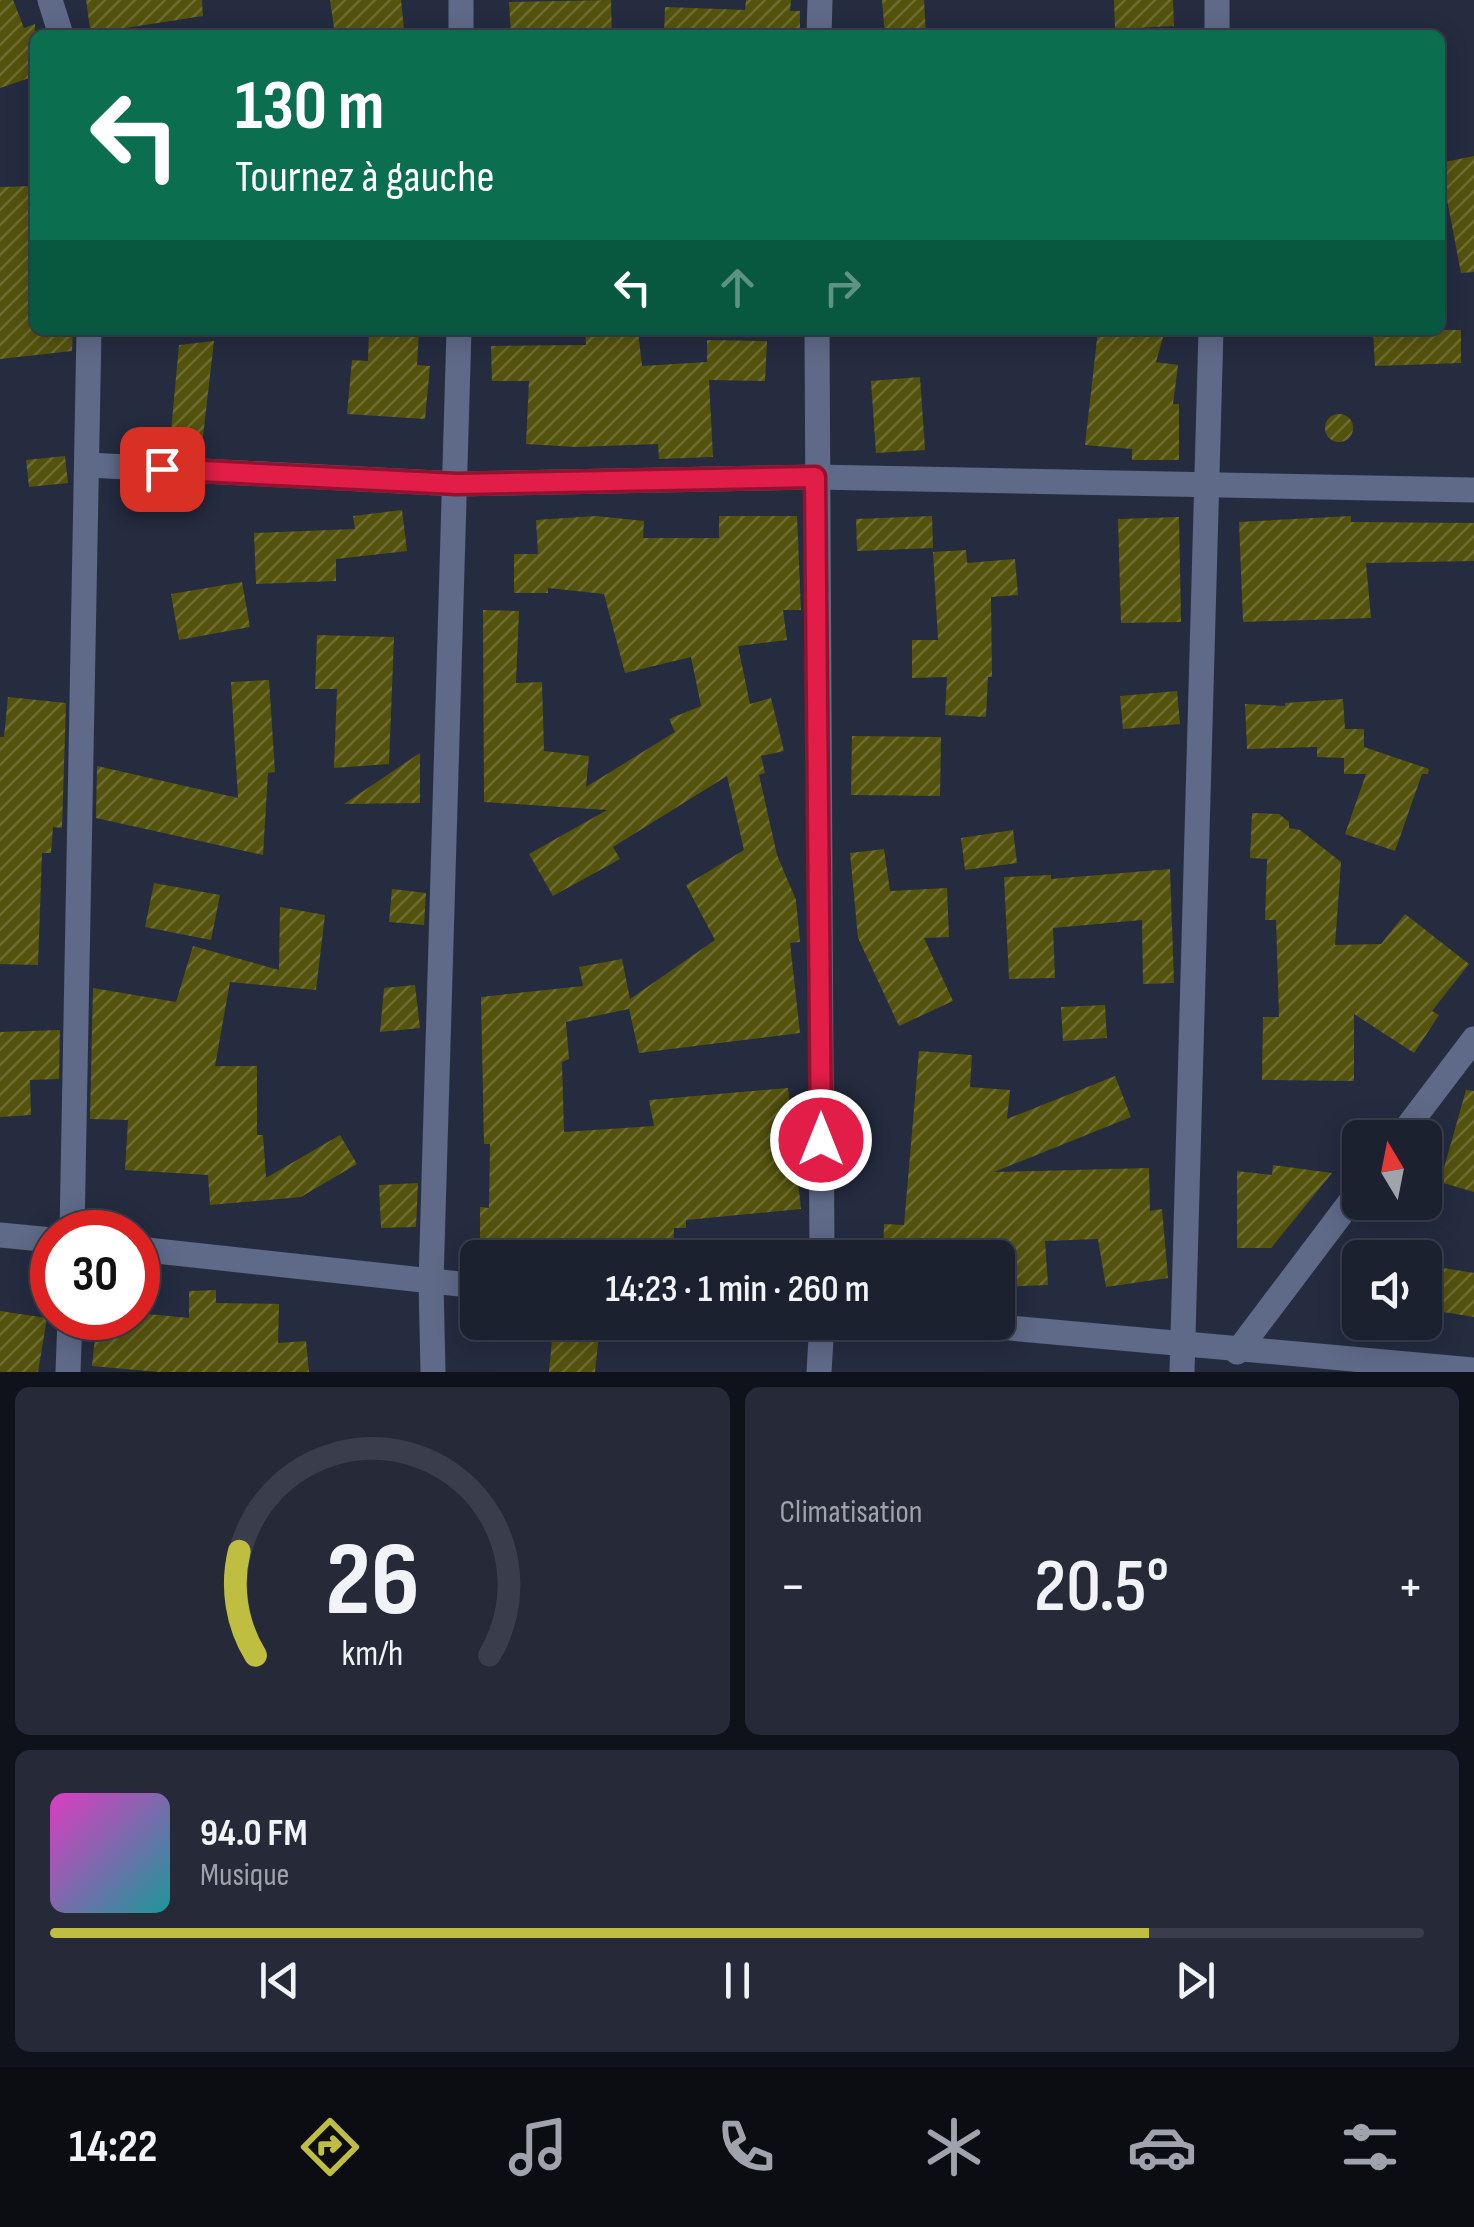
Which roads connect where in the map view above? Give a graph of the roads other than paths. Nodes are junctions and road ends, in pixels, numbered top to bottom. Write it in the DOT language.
graph roads {
  1 [pos="50,0"];
  2 [pos="462,0"];
  3 [pos="820,0"];
  4 [pos="1217,0"];
  5 [pos="59,30"];
  6 [pos="461,30"];
  7 [pos="820,30"];
  8 [pos="1216,30"];
  9 [pos="89,335"];
  10 [pos="458,335"];
  11 [pos="816,335"];
  12 [pos="1211,335"];
  13 [pos="88,465"];
  14 [pos="815,477"];
  15 [pos="457,484"];
  16 [pos="1208,486"];
  17 [pos="1474,490"];
  18 [pos="1474,1039"];
  19 [pos="1413,1120"];
  20 [pos="72,1210"];
  21 [pos="1342,1214"];
  22 [pos="0,1236"];
  23 [pos="30,1238"];
  24 [pos="822,1240"];
  25 [pos="160,1251"];
  26 [pos="430,1282"];
  27 [pos="460,1284"];
  28 [pos="1015,1328"];
  29 [pos="69,1340"];
  30 [pos="821,1340"];
  31 [pos="1184,1341"];
  32 [pos="1237,1352"];
  33 [pos="1474,1370"];
  34 [pos="68,1372"];
  35 [pos="433,1372"];
  36 [pos="820,1372"];
  37 [pos="1182,1372"];
  1 -- 5 [label="street"];
  2 -- 6 [label="street"];
  3 -- 7 [label="street"];
  4 -- 8 [label="street"];
  9 -- 13 [label="street"];
  10 -- 15 [label="street"];
  11 -- 14 [label="street"];
  12 -- 16 [label="street"];
  13 -- 15 [label="street"];
  13 -- 20 [label="street"];
  14 -- 15 [label="street"];
  14 -- 16 [label="street"];
  14 -- 24 [label="street"];
  15 -- 26 [label="street"];
  16 -- 17 [label="street"];
  16 -- 31 [label="street"];
  18 -- 19 [label="street"];
  21 -- 32 [label="street"];
  22 -- 23 [label="street"];
  25 -- 26 [label="street"];
  26 -- 27 [label="street"];
  26 -- 35 [label="street"];
  28 -- 31 [label="street"];
  29 -- 34 [label="street"];
  30 -- 36 [label="street"];
  31 -- 32 [label="street"];
  31 -- 37 [label="street"];
  32 -- 33 [label="street"];
}
